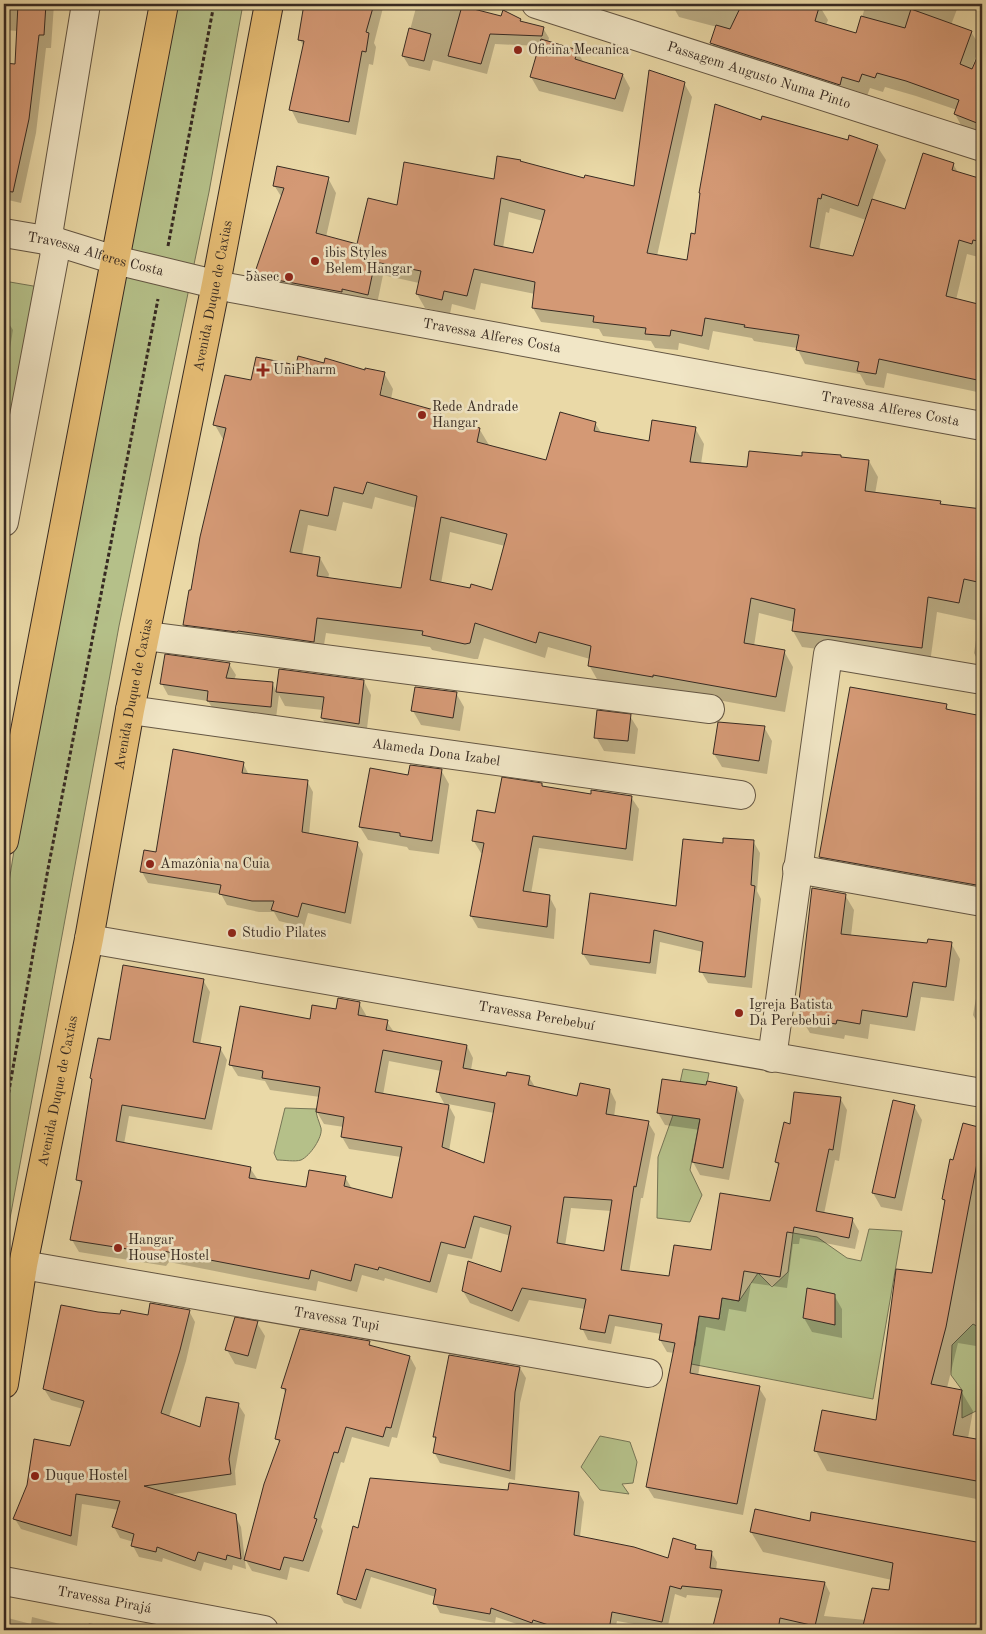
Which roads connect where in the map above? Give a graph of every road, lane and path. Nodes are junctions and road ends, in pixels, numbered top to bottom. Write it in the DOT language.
graph roads {
  1 [pos="86,4"];
  2 [pos="164,4"];
  3 [pos="214,4"];
  4 [pos="269,4"];
  5 [pos="536,4"];
  6 [pos="982,147"];
  7 [pos="4,233"];
  8 [pos="52,241"];
  9 [pos="115,260"];
  10 [pos="163,272"];
  11 [pos="216,284"];
  12 [pos="982,426"];
  13 [pos="4,522"];
  14 [pos="146,636"];
  15 [pos="982,680"];
  16 [pos="710,709"];
  17 [pos="130,710"];
  18 [pos="740,795"];
  19 [pos="4,841"];
  20 [pos="797,869"];
  21 [pos="982,902"];
  22 [pos="89,939"];
  23 [pos="772,1058"];
  24 [pos="982,1093"];
  25 [pos="4,1119"];
  26 [pos="23,1265"];
  27 [pos="9,1324"];
  28 [pos="648,1373"];
  29 [pos="4,1384"];
  30 [pos="4,1581"];
  31 [pos="264,1630"];
  1 -- 8 [label="street"];
  2 -- 9 [label="main road"];
  3 -- 10 [label="path"];
  4 -- 11 [label="main road, Avenida Duque de Caxias"];
  5 -- 6 [label="street, Passagem Augusto Numa Pinto"];
  7 -- 8 [label="street, Travessa Alferes Costa"];
  8 -- 9 [label="street, Travessa Alferes Costa"];
  8 -- 13 [label="street"];
  9 -- 10 [label="street, Travessa Alferes Costa"];
  9 -- 19 [label="main road"];
  10 -- 11 [label="street, Travessa Alferes Costa"];
  10 -- 25 [label="path"];
  11 -- 12 [label="street, Travessa Alferes Costa"];
  11 -- 14 [label="main road, Avenida Duque de Caxias"];
  14 -- 16 [label="street"];
  14 -- 17 [label="main road, Avenida Duque de Caxias"];
  15 -- 20 [label="street"];
  17 -- 18 [label="street, Alameda Dona Izabel"];
  17 -- 22 [label="main road, Avenida Duque de Caxias"];
  20 -- 21 [label="street"];
  20 -- 23 [label="street"];
  22 -- 23 [label="street, Travessa Perebebuí"];
  22 -- 26 [label="main road, Avenida Duque de Caxias"];
  23 -- 24 [label="street, Travessa Perebebuí"];
  26 -- 27 [label="main road, Avenida Duque de Caxias"];
  26 -- 28 [label="street, Travessa Tupi"];
  27 -- 29 [label="main road, Avenida Duque de Caxias"];
  30 -- 31 [label="street, Travessa Pirajá"];
}
